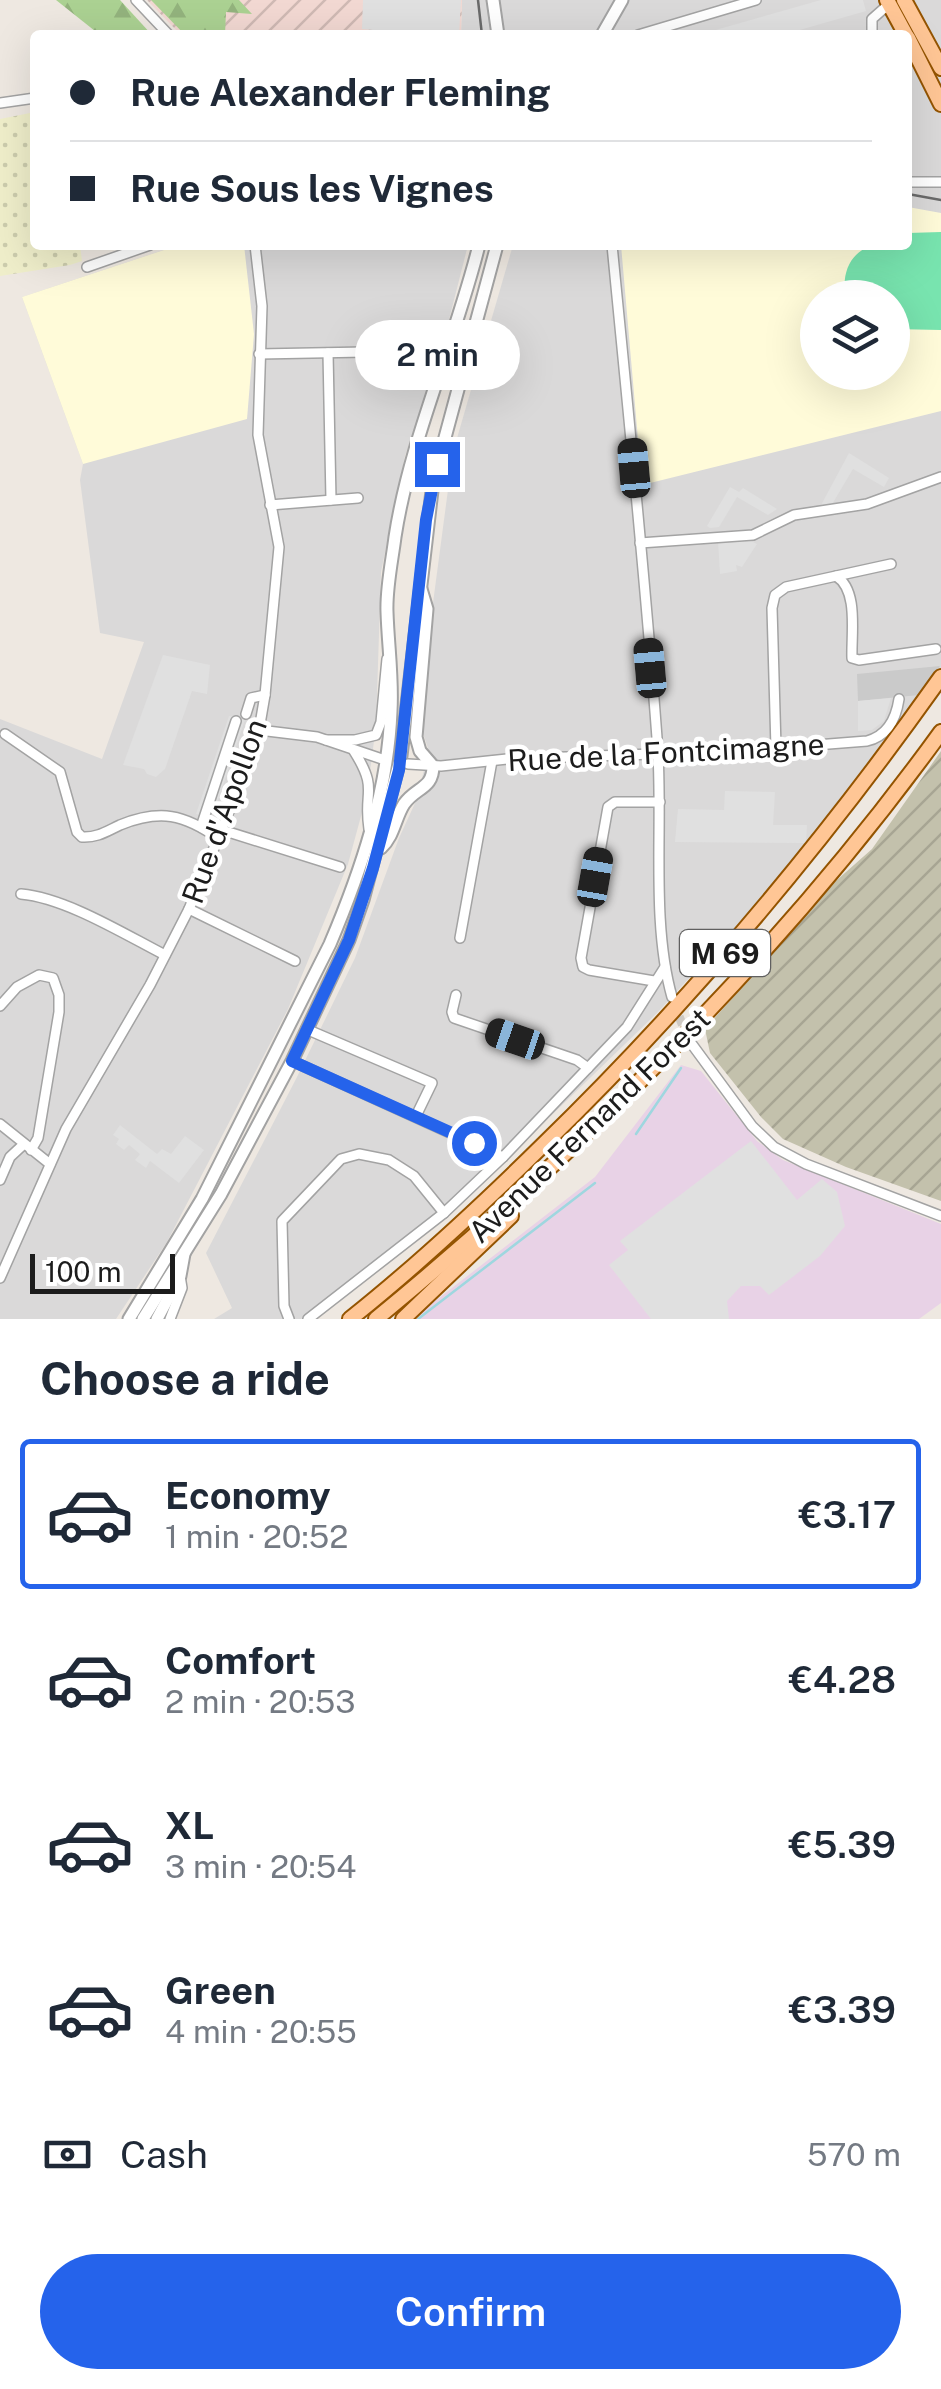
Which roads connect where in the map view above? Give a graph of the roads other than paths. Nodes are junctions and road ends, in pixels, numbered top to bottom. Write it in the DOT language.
graph roads {
  1 [pos="136,0"];
  2 [pos="493,0"];
  3 [pos="756,0"];
  4 [pos="893,1"];
  5 [pos="619,2"];
  6 [pos="164,30"];
  7 [pos="497,30"];
  8 [pos="605,30"];
  9 [pos="655,30"];
  10 [pos="872,30"];
  11 [pos="904,30"];
  12 [pos="912,47"];
  13 [pos="941,68"];
  14 [pos="30,99"];
  15 [pos="0,104"];
  16 [pos="941,104"];
  17 [pos="912,182"];
  18 [pos="941,182"];
  19 [pos="136,250"];
  20 [pos="256,250"];
  21 [pos="477,250"];
  22 [pos="497,250"];
  23 [pos="612,250"];
  24 [pos="87,267"];
  25 [pos="364,352"];
  26 [pos="328,353"];
  27 [pos="259,354"];
  28 [pos="941,476"];
  29 [pos="358,498"];
  30 [pos="331,500"];
  31 [pos="270,505"];
  32 [pos="640,544"];
  33 [pos="892,564"];
  34 [pos="836,576"];
  35 [pos="419,585"];
  36 [pos="936,649"];
  37 [pos="390,652"];
  38 [pos="941,677"];
  39 [pos="266,695"];
  40 [pos="899,699"];
  41 [pos="246,714"];
  42 [pos="236,721"];
  43 [pos="259,730"];
  44 [pos="941,732"];
  45 [pos="5,734"];
  46 [pos="326,740"];
  47 [pos="776,748"];
  48 [pos="354,751"];
  49 [pos="658,756"];
  50 [pos="382,759"];
  51 [pos="492,761"];
  52 [pos="408,764"];
  53 [pos="433,766"];
  54 [pos="660,802"];
  55 [pos="201,827"];
  56 [pos="369,831"];
  57 [pos="220,834"];
  58 [pos="377,851"];
  59 [pos="340,867"];
  60 [pos="21,894"];
  61 [pos="188,909"];
  62 [pos="460,938"];
  63 [pos="165,955"];
  64 [pos="296,961"];
  65 [pos="665,968"];
  66 [pos="654,981"];
  67 [pos="456,995"];
  68 [pos="672,996"];
  69 [pos="0,1006"];
  70 [pos="306,1029"];
  71 [pos="692,1042"];
  72 [pos="292,1061"];
  73 [pos="588,1068"];
  74 [pos="416,1116"];
  75 [pos="0,1124"];
  76 [pos="28,1147"];
  77 [pos="503,1157"];
  78 [pos="50,1164"];
  79 [pos="542,1178"];
  80 [pos="0,1180"];
  81 [pos="444,1213"];
  82 [pos="941,1216"];
  83 [pos="187,1246"];
  84 [pos="180,1276"];
  85 [pos="0,1278"];
  86 [pos="133,1318"];
  87 [pos="157,1319"];
  88 [pos="170,1319"];
  89 [pos="289,1319"];
  90 [pos="308,1319"];
  91 [pos="350,1319"];
  92 [pos="376,1319"];
  93 [pos="403,1319"];
  1 -- 6 [label="street"];
  2 -- 7 [label="street"];
  3 -- 9 [label="street"];
  4 -- 10 [label="street"];
  4 -- 11 [label="main road"];
  4 -- 13 [label="main road"];
  5 -- 8 [label="street"];
  12 -- 16 [label="main road"];
  14 -- 15 [label="street"];
  17 -- 18 [label="street"];
  19 -- 24 [label="street"];
  20 -- 27 [label="street, Rue d'Apollon"];
  21 -- 37 [label="street"];
  22 -- 35 [label="street"];
  23 -- 32 [label="street"];
  25 -- 26 [label="street"];
  26 -- 27 [label="street"];
  26 -- 30 [label="street"];
  27 -- 31 [label="street, Rue d'Apollon"];
  28 -- 32 [label="street"];
  29 -- 30 [label="street"];
  30 -- 31 [label="street"];
  31 -- 39 [label="street, Rue d'Apollon"];
  32 -- 49 [label="street"];
  33 -- 34 [label="street"];
  34 -- 36 [label="street"];
  34 -- 47 [label="street"];
  35 -- 53 [label="street"];
  35 -- 58 [label="street"];
  37 -- 46 [label="street"];
  37 -- 56 [label="street"];
  38 -- 91 [label="main road, Avenue Fernand Forest / M 69"];
  39 -- 41 [label="street"];
  39 -- 43 [label="street, Rue d'Apollon"];
  40 -- 47 [label="street, Rue de la Fontcimagne"];
  42 -- 55 [label="street"];
  43 -- 46 [label="street"];
  43 -- 57 [label="street, Rue d'Apollon"];
  44 -- 79 [label="main road, Avenue Fernand Forest / M 69"];
  45 -- 55 [label="street"];
  46 -- 48 [label="street"];
  47 -- 49 [label="street, Rue de la Fontcimagne"];
  48 -- 50 [label="street"];
  48 -- 56 [label="street"];
  49 -- 51 [label="street, Rue de la Fontcimagne"];
  49 -- 54 [label="street"];
  51 -- 53 [label="street, Rue de la Fontcimagne"];
  51 -- 62 [label="street"];
  52 -- 53 [label="street, Rue de la Fontcimagne"];
  53 -- 58 [label="street"];
  54 -- 65 [label="street"];
  54 -- 66 [label="street"];
  55 -- 57 [label="street"];
  56 -- 86 [label="street"];
  57 -- 59 [label="street"];
  57 -- 61 [label="street, Rue d'Apollon"];
  58 -- 70 [label="street"];
  60 -- 63 [label="street"];
  61 -- 63 [label="street, Rue d'Apollon"];
  61 -- 64 [label="street"];
  63 -- 78 [label="street, Rue d'Apollon"];
  65 -- 66 [label="street"];
  65 -- 68 [label="street"];
  66 -- 73 [label="street"];
  67 -- 73 [label="street"];
  69 -- 76 [label="street"];
  70 -- 72 [label="street"];
  70 -- 74 [label="street"];
  71 -- 82 [label="street"];
  72 -- 74 [label="street"];
  72 -- 83 [label="street"];
  73 -- 77 [label="street"];
  74 -- 77 [label="street"];
  75 -- 76 [label="street"];
  76 -- 78 [label="street"];
  76 -- 80 [label="street"];
  77 -- 81 [label="street"];
  78 -- 85 [label="street, Rue d'Apollon"];
  79 -- 92 [label="main road, Avenue Fernand Forest / M 69"];
  79 -- 93 [label="main road"];
  81 -- 89 [label="street"];
  81 -- 90 [label="street"];
  83 -- 84 [label="street"];
  83 -- 86 [label="street"];
  84 -- 87 [label="street"];
  84 -- 88 [label="street"];
}
